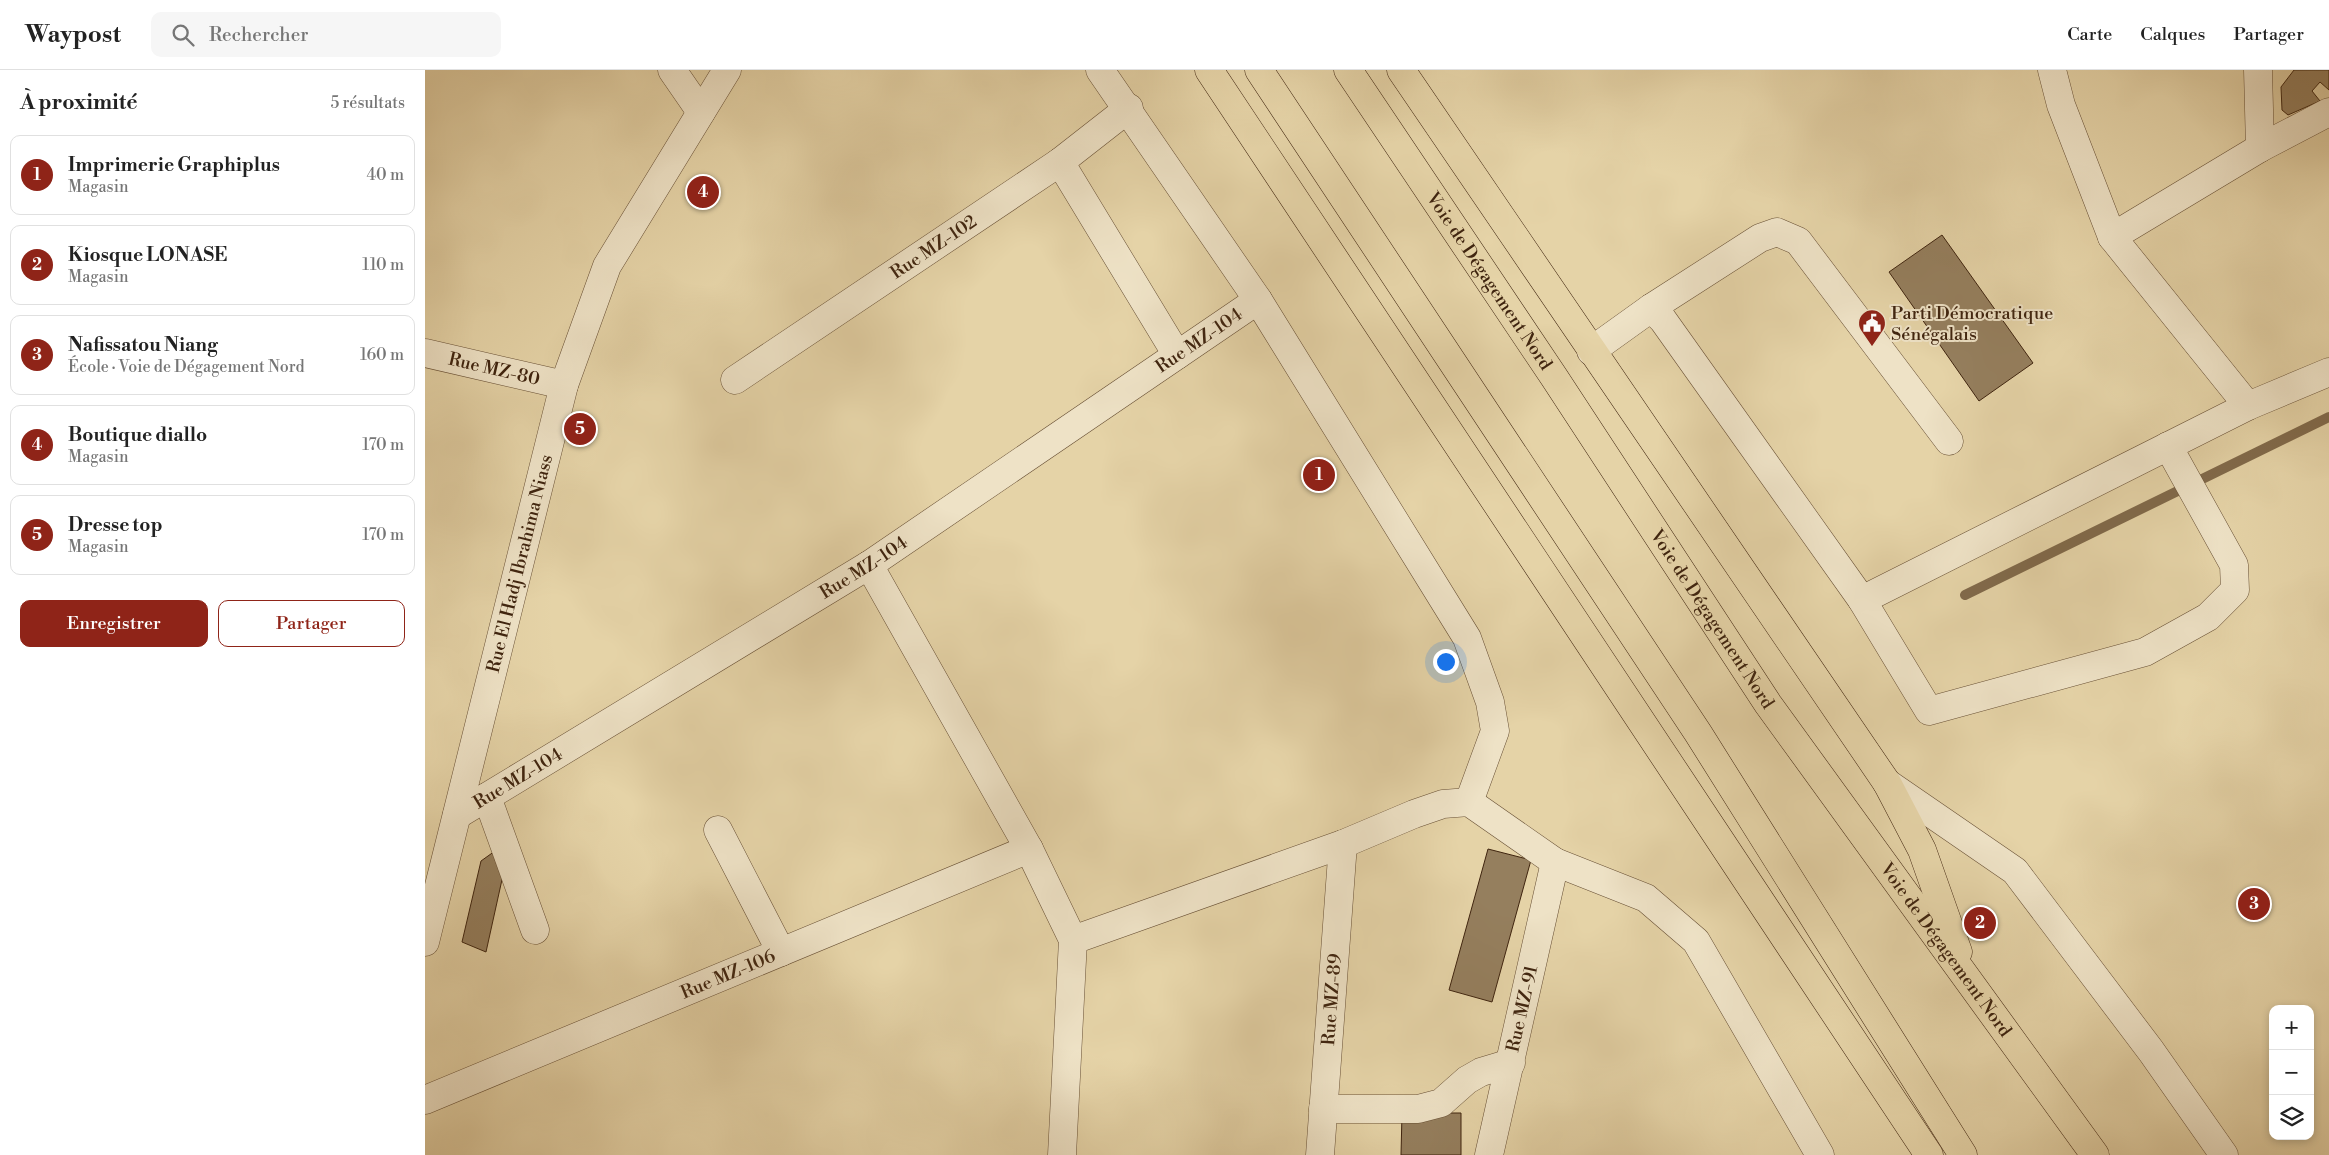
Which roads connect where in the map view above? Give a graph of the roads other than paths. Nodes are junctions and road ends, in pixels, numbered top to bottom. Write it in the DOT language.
graph roads {
  1 [pos="672,70"];
  2 [pos="727,70"];
  3 [pos="1100,70"];
  4 [pos="1209,70"];
  5 [pos="1259,70"];
  6 [pos="1348,70"];
  7 [pos="1401,70"];
  8 [pos="2052,70"];
  9 [pos="2259,70"];
  10 [pos="1129,108"];
  11 [pos="701,112"];
  12 [pos="2329,112"];
  13 [pos="2260,148"];
  14 [pos="1060,162"];
  15 [pos="2112,237"];
  16 [pos="1258,300"];
  17 [pos="1651,308"];
  18 [pos="1591,351"];
  19 [pos="425,353"];
  20 [pos="1177,355"];
  21 [pos="2329,372"];
  22 [pos="735,380"];
  23 [pos="564,385"];
  24 [pos="2248,406"];
  25 [pos="1949,441"];
  26 [pos="2173,457"];
  27 [pos="869,565"];
  28 [pos="1862,600"];
  29 [pos="1887,783"];
  30 [pos="487,796"];
  31 [pos="1469,802"];
  32 [pos="457,815"];
  33 [pos="718,830"];
  34 [pos="1343,844"];
  35 [pos="1029,849"];
  36 [pos="1555,862"];
  37 [pos="535,930"];
  38 [pos="1073,940"];
  39 [pos="425,942"];
  40 [pos="781,952"];
  41 [pos="1967,979"];
  42 [pos="1511,1063"];
  43 [pos="425,1100"];
  44 [pos="1323,1110"];
  45 [pos="1062,1155"];
  46 [pos="1320,1155"];
  47 [pos="1489,1155"];
  48 [pos="1820,1155"];
  49 [pos="1929,1155"];
  50 [pos="1963,1155"];
  51 [pos="2095,1155"];
  52 [pos="2223,1155"];
  1 -- 11 [label="street"];
  2 -- 11 [label="street, Rue El Hadj Ibrahima Niass"];
  3 -- 10 [label="street"];
  4 -- 49 [label="highway"];
  5 -- 50 [label="highway"];
  6 -- 41 [label="highway, Voie de Dégagement Nord"];
  7 -- 18 [label="highway"];
  8 -- 15 [label="street"];
  9 -- 13 [label="street"];
  10 -- 14 [label="street, Rue MZ-102"];
  10 -- 16 [label="street"];
  11 -- 23 [label="street, Rue El Hadj Ibrahima Niass"];
  12 -- 13 [label="street"];
  13 -- 15 [label="street"];
  14 -- 20 [label="street"];
  14 -- 22 [label="street, Rue MZ-102"];
  15 -- 24 [label="street"];
  16 -- 20 [label="street, Rue MZ-104"];
  16 -- 31 [label="street"];
  17 -- 18 [label="street"];
  17 -- 25 [label="street"];
  17 -- 28 [label="street"];
  18 -- 29 [label="highway"];
  19 -- 23 [label="street, Rue MZ-80"];
  20 -- 27 [label="street, Rue MZ-104"];
  21 -- 24 [label="street"];
  23 -- 32 [label="street, Rue El Hadj Ibrahima Niass"];
  24 -- 26 [label="street"];
  26 -- 28 [label="street"];
  26 -- 28 [label="street"];
  27 -- 30 [label="street, Rue MZ-104"];
  27 -- 35 [label="street"];
  29 -- 41 [label="highway"];
  29 -- 52 [label="street"];
  30 -- 32 [label="street, Rue MZ-104"];
  30 -- 37 [label="street"];
  31 -- 34 [label="street"];
  31 -- 36 [label="street"];
  32 -- 39 [label="street, Rue El Hadj Ibrahima Niass"];
  33 -- 40 [label="street"];
  34 -- 38 [label="street"];
  34 -- 44 [label="street, Rue MZ-89"];
  35 -- 38 [label="street"];
  35 -- 40 [label="street, Rue MZ-106"];
  36 -- 42 [label="street, Rue MZ-91"];
  36 -- 48 [label="street"];
  38 -- 45 [label="street"];
  40 -- 43 [label="street, Rue MZ-106"];
  41 -- 51 [label="highway, Voie de Dégagement Nord"];
  42 -- 44 [label="street"];
  42 -- 47 [label="street, Rue MZ-91"];
  44 -- 46 [label="street, Rue MZ-89"];
}
